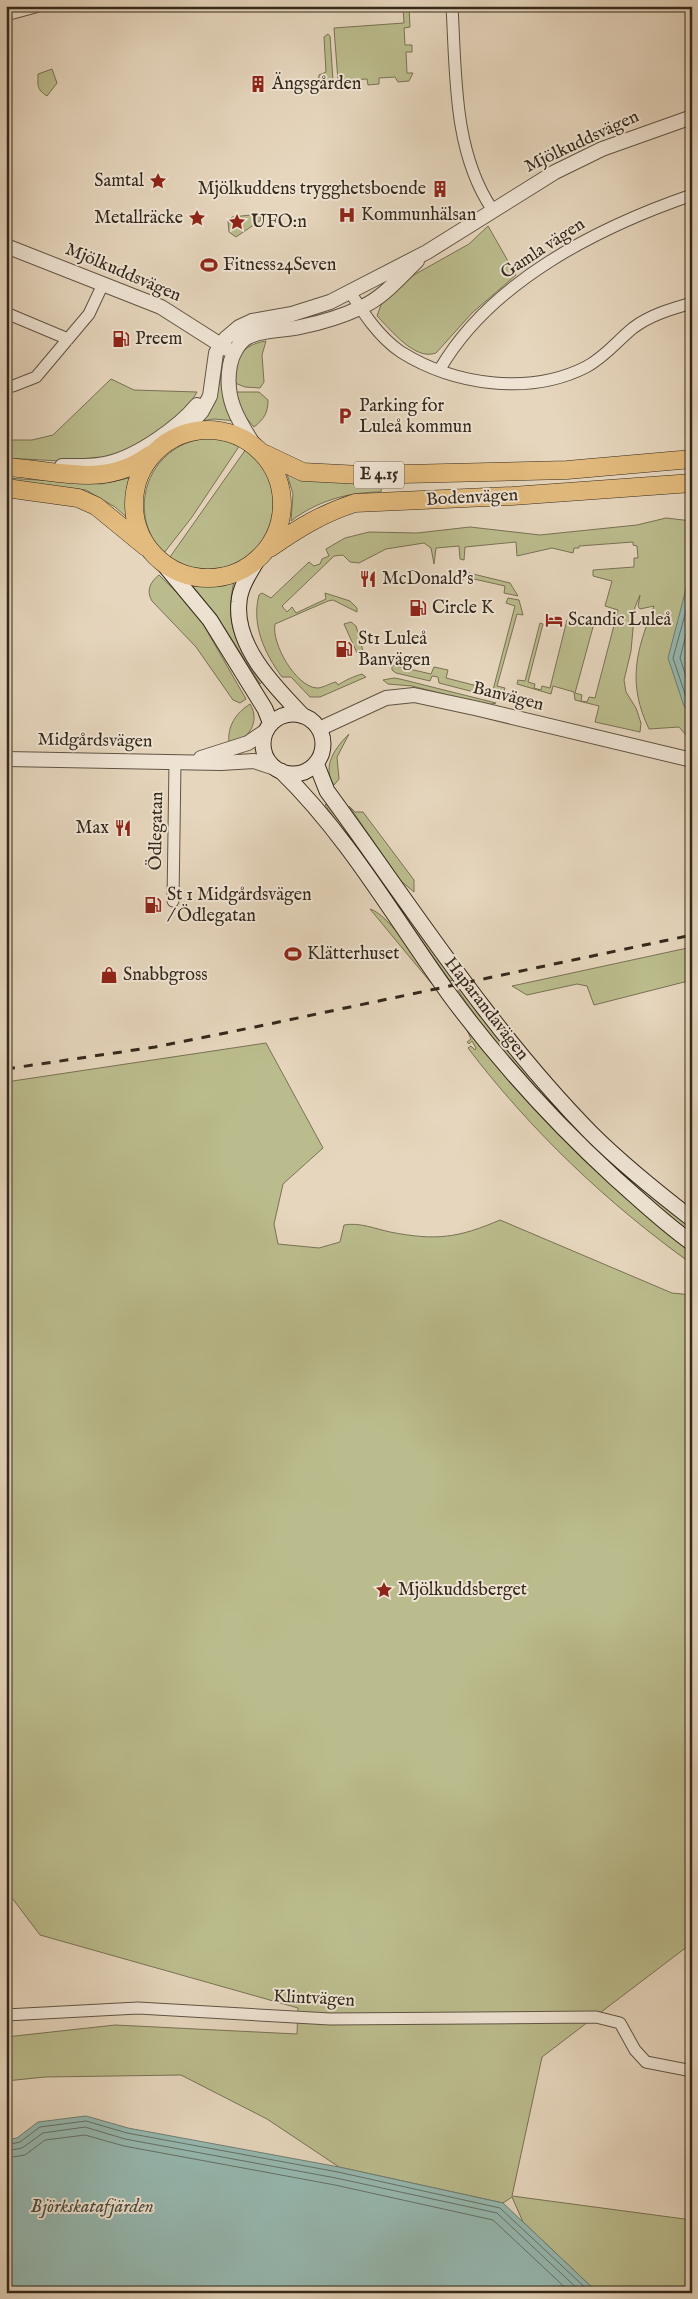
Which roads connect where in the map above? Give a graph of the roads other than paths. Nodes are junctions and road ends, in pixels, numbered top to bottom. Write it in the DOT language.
graph roads {
  1 [pos="39,6"];
  2 [pos="452,6"];
  3 [pos="6,15"];
  4 [pos="692,117"];
  5 [pos="692,195"];
  6 [pos="492,209"];
  7 [pos="6,246"];
  8 [pos="427,252"];
  9 [pos="103,284"];
  10 [pos="350,292"];
  11 [pos="692,303"];
  12 [pos="360,308"];
  13 [pos="6,312"];
  14 [pos="68,339"];
  15 [pos="220,346"];
  16 [pos="234,354"];
  17 [pos="440,369"];
  18 [pos="212,375"];
  19 [pos="6,386"];
  20 [pos="163,445"];
  21 [pos="258,449"];
  22 [pos="692,459"];
  23 [pos="11,467"];
  24 [pos="692,483"];
  25 [pos="6,488"];
  26 [pos="262,555"];
  27 [pos="156,556"];
  28 [pos="303,716"];
  29 [pos="269,727"];
  30 [pos="319,729"];
  31 [pos="6,759"];
  32 [pos="692,760"];
  33 [pos="179,762"];
  34 [pos="316,763"];
  35 [pos="278,770"];
  36 [pos="173,901"];
  37 [pos="692,1219"];
  38 [pos="692,1243"];
  39 [pos="6,2015"];
  40 [pos="692,2071"];
  1 -- 3 [label="street"];
  2 -- 6 [label="street"];
  4 -- 6 [label="street, Mjölkuddsvägen"];
  5 -- 17 [label="street, Gamla vägen"];
  6 -- 8 [label="street, Mjölkuddsvägen"];
  7 -- 9 [label="street, Mjölkuddsvägen"];
  8 -- 10 [label="street, Mjölkuddsvägen"];
  8 -- 12 [label="street, Mjölkuddsvägen"];
  9 -- 14 [label="street"];
  9 -- 15 [label="street, Mjölkuddsvägen"];
  10 -- 12 [label="street"];
  10 -- 15 [label="street, Mjölkuddsvägen"];
  11 -- 17 [label="street"];
  12 -- 16 [label="street, Mjölkuddsvägen"];
  12 -- 17 [label="street"];
  13 -- 14 [label="street"];
  14 -- 19 [label="street"];
  15 -- 16 [label="street, Mjölkuddsvägen"];
  15 -- 18 [label="street, Mjölkuddsvägen"];
  16 -- 21 [label="street, Mjölkuddsvägen"];
  18 -- 20 [label="street, Mjölkuddsvägen"];
  18 -- 23 [label="street"];
  20 -- 21 [label="main road"];
  20 -- 23 [label="main road"];
  20 -- 27 [label="main road"];
  21 -- 22 [label="main road, Bodenvägen / E 4.15"];
  21 -- 26 [label="main road"];
  24 -- 26 [label="main road, Bodenvägen / E 4.15"];
  25 -- 27 [label="main road"];
  26 -- 27 [label="main road"];
  26 -- 28 [label="main road"];
  27 -- 29 [label="main road"];
  28 -- 29 [label="main road"];
  28 -- 30 [label="main road"];
  29 -- 33 [label="street, Midgårdsvägen"];
  29 -- 35 [label="main road"];
  30 -- 32 [label="street, Banvägen"];
  30 -- 34 [label="main road"];
  31 -- 33 [label="street, Midgårdsvägen"];
  33 -- 35 [label="street, Midgårdsvägen"];
  33 -- 36 [label="street, Ödlegatan"];
  34 -- 35 [label="main road"];
  34 -- 37 [label="main road, Haparandavägen"];
  35 -- 38 [label="main road, Haparandavägen"];
  39 -- 40 [label="street, Klintvägen"];
}
